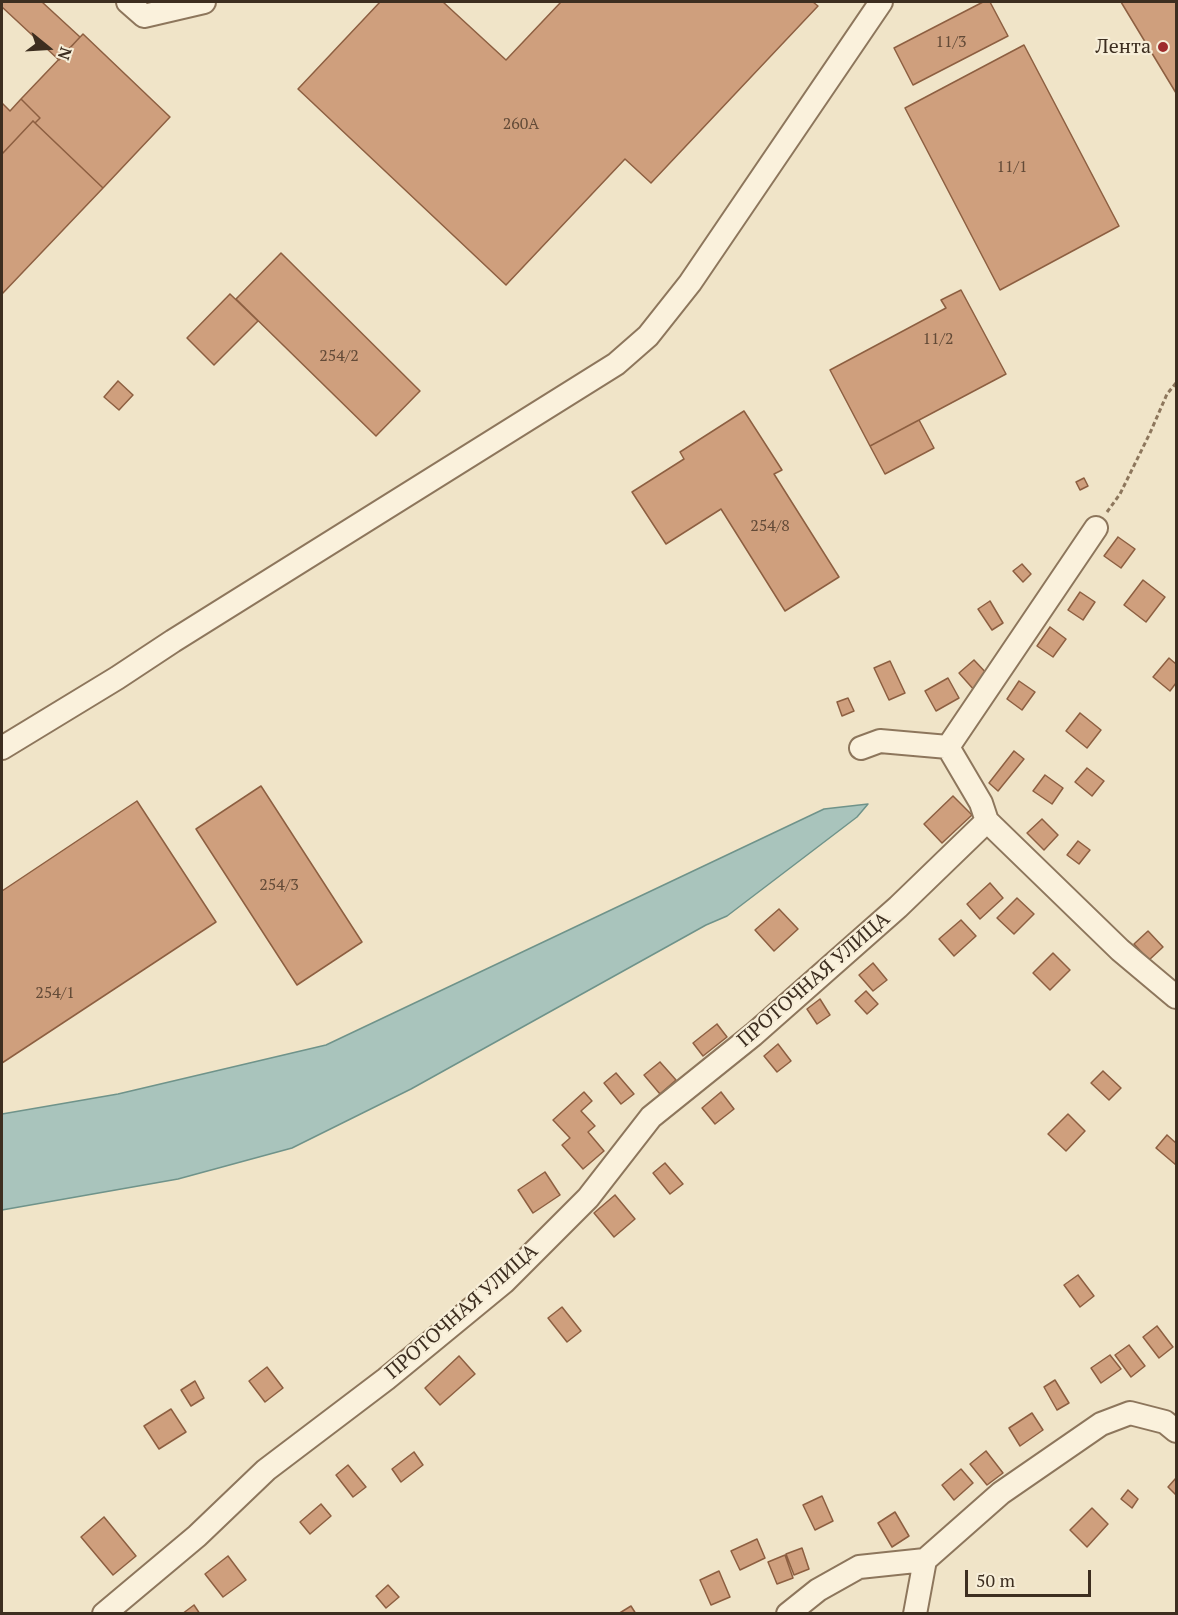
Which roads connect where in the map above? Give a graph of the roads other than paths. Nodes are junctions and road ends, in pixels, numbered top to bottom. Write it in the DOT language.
graph roads {
  1 [pos="128,2"];
  2 [pos="204,2"];
  3 [pos="881,2"];
  4 [pos="1096,528"];
  5 [pos="948,747"];
  6 [pos="2,748"];
  7 [pos="861,748"];
  8 [pos="987,821"];
  9 [pos="1176,997"];
  10 [pos="1176,1431"];
  11 [pos="925,1560"];
  12 [pos="104,1614"];
  13 [pos="788,1614"];
  14 [pos="915,1614"];
  1 -- 2 [label="street"];
  3 -- 6 [label="street"];
  4 -- 5 [label="street"];
  5 -- 7 [label="street"];
  5 -- 8 [label="street"];
  8 -- 9 [label="street"];
  8 -- 12 [label="street, ПРОТОЧНАЯ УЛИЦА"];
  10 -- 11 [label="street"];
  11 -- 13 [label="street"];
  11 -- 14 [label="street"];
}
